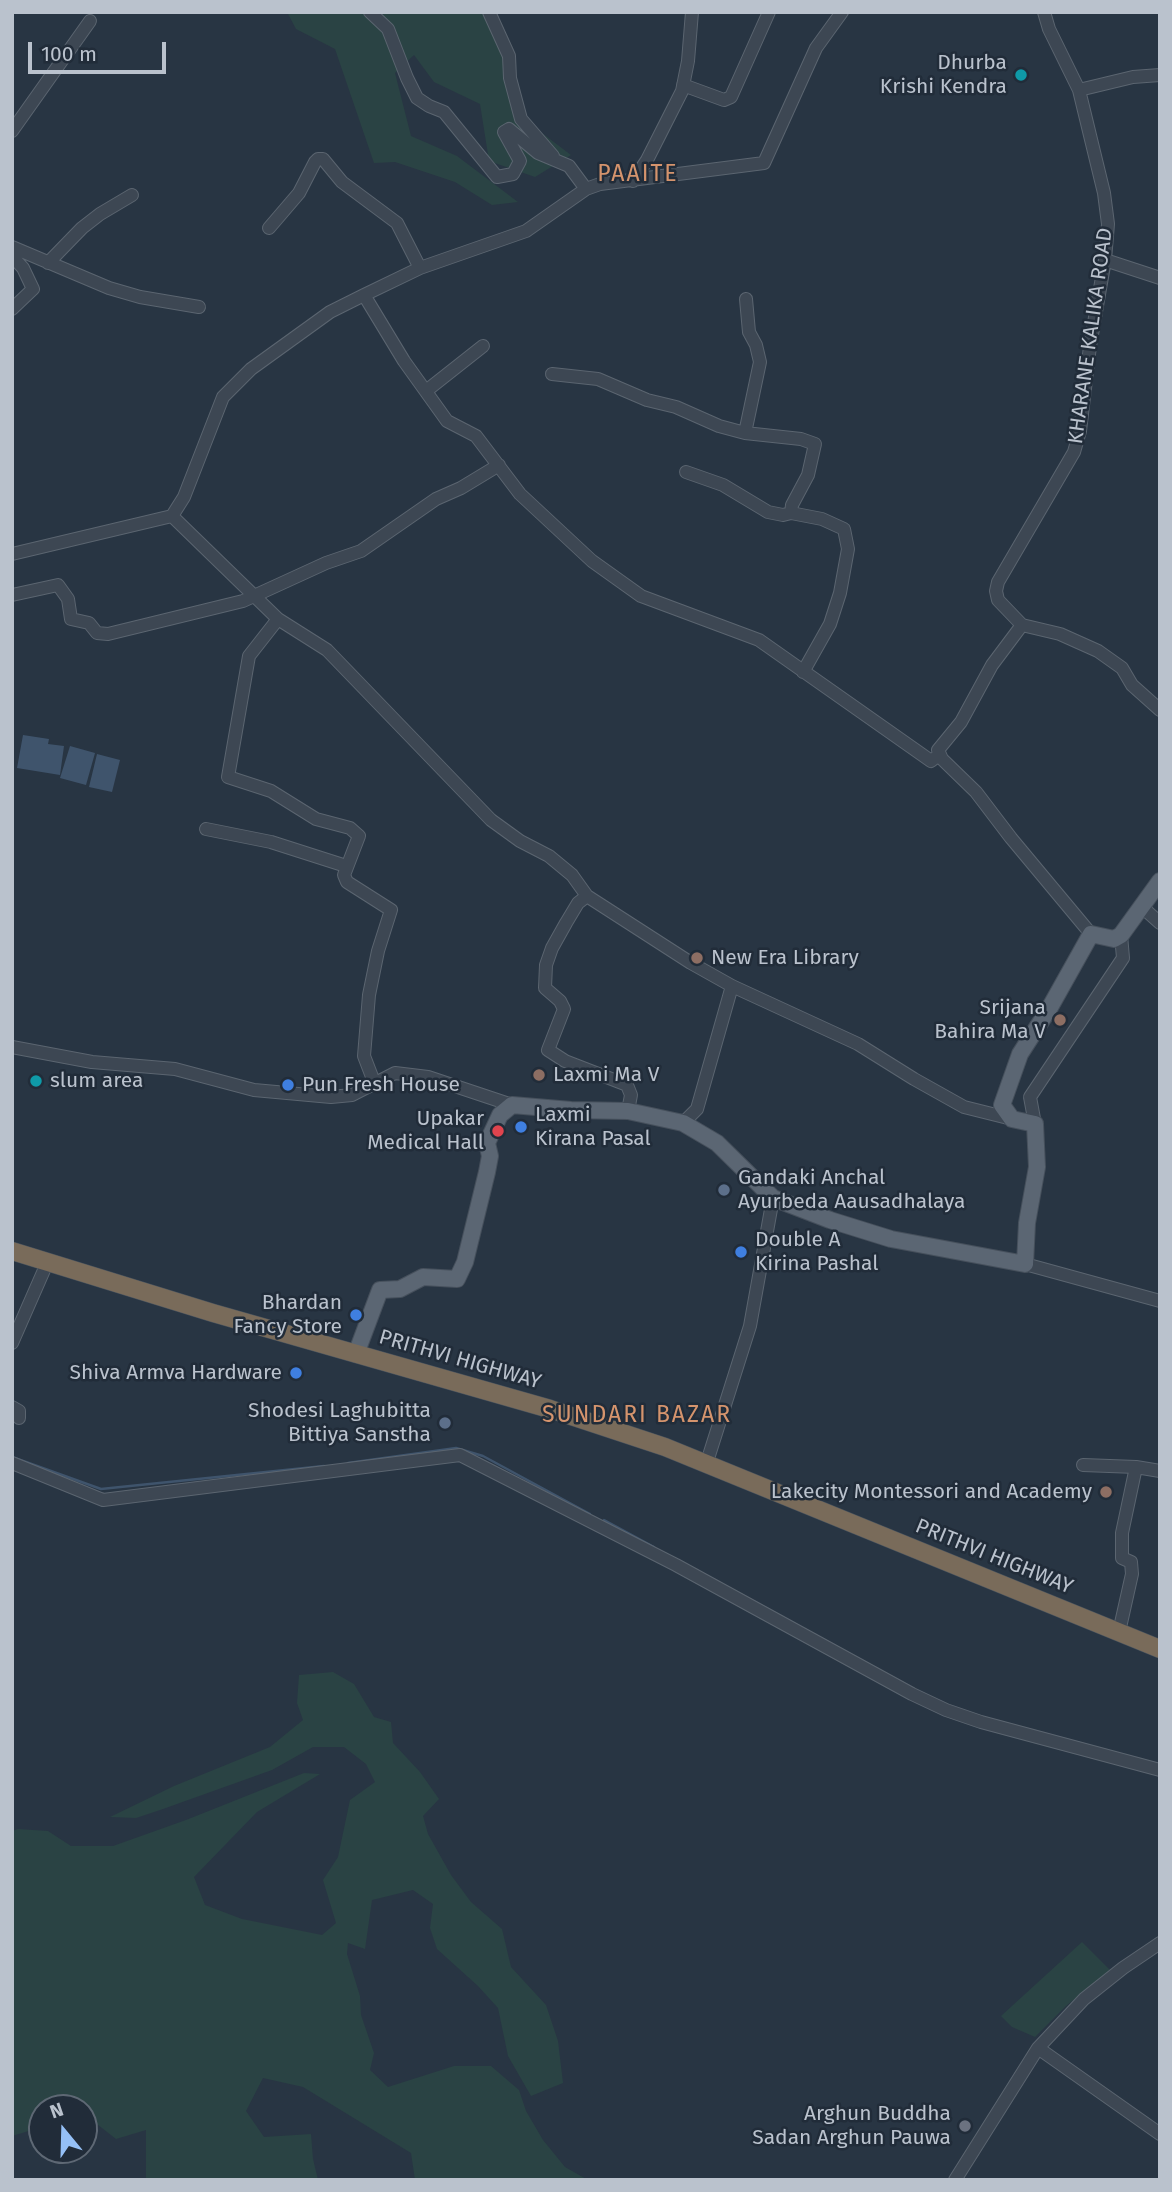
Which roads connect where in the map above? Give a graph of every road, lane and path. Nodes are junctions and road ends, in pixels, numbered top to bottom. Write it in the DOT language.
graph roads {
  1 [pos="370,12"];
  2 [pos="489,12"];
  3 [pos="692,12"];
  4 [pos="769,12"];
  5 [pos="842,12"];
  6 [pos="1044,12"];
  7 [pos="90,21"];
  8 [pos="1160,75"];
  9 [pos="683,85"];
  10 [pos="1079,90"];
  11 [pos="12,131"];
  12 [pos="556,159"];
  13 [pos="633,181"];
  14 [pos="586,189"];
  15 [pos="132,195"];
  16 [pos="269,228"];
  17 [pos="12,247"];
  18 [pos="12,256"];
  19 [pos="1105,260"];
  20 [pos="48,263"];
  21 [pos="420,268"];
  22 [pos="1160,278"];
  23 [pos="363,295"];
  24 [pos="746,299"];
  25 [pos="199,307"];
  26 [pos="12,309"];
  27 [pos="483,346"];
  28 [pos="552,373"];
  29 [pos="426,391"];
  30 [pos="745,433"];
  31 [pos="499,466"];
  32 [pos="686,472"];
  33 [pos="792,513"];
  34 [pos="172,516"];
  35 [pos="12,554"];
  36 [pos="12,595"];
  37 [pos="254,596"];
  38 [pos="278,619"];
  39 [pos="1022,625"];
  40 [pos="803,672"];
  41 [pos="1160,710"];
  42 [pos="939,755"];
  43 [pos="206,830"];
  44 [pos="346,866"];
  45 [pos="1160,881"];
  46 [pos="587,896"];
  47 [pos="1142,907"];
  48 [pos="1160,923"];
  49 [pos="1091,934"];
  50 [pos="1121,935"];
  51 [pos="732,986"];
  52 [pos="12,1048"];
  53 [pos="374,1082"];
  54 [pos="512,1105"];
  55 [pos="628,1111"];
  56 [pos="1013,1119"];
  57 [pos="683,1123"];
  58 [pos="1035,1124"];
  59 [pos="774,1198"];
  60 [pos="12,1251"];
  61 [pos="48,1261"];
  62 [pos="1025,1264"];
  63 [pos="1160,1301"];
  64 [pos="12,1343"];
  65 [pos="356,1354"];
  66 [pos="12,1463"];
  67 [pos="706,1465"];
  68 [pos="1083,1465"];
  69 [pos="1136,1467"];
  70 [pos="1160,1471"];
  71 [pos="1119,1632"];
  72 [pos="1160,1648"];
  73 [pos="1160,1770"];
  74 [pos="1160,1943"];
  75 [pos="1038,2048"];
  76 [pos="1160,2134"];
  77 [pos="955,2180"];
  1 -- 12 [label="street"];
  2 -- 12 [label="street"];
  3 -- 9 [label="street"];
  4 -- 9 [label="street"];
  5 -- 13 [label="street"];
  6 -- 10 [label="street, KHARANE KALIKA ROAD"];
  7 -- 11 [label="street"];
  8 -- 10 [label="street"];
  9 -- 13 [label="street"];
  10 -- 19 [label="street, KHARANE KALIKA ROAD"];
  12 -- 14 [label="street"];
  13 -- 14 [label="street"];
  14 -- 21 [label="street"];
  15 -- 20 [label="street"];
  16 -- 21 [label="street"];
  17 -- 20 [label="street"];
  18 -- 26 [label="street"];
  19 -- 22 [label="street"];
  19 -- 39 [label="street, KHARANE KALIKA ROAD"];
  20 -- 25 [label="street"];
  21 -- 23 [label="street"];
  23 -- 29 [label="street"];
  23 -- 34 [label="street"];
  24 -- 30 [label="street"];
  27 -- 29 [label="street"];
  28 -- 30 [label="street"];
  29 -- 31 [label="street"];
  30 -- 33 [label="street"];
  31 -- 37 [label="street"];
  31 -- 40 [label="street"];
  32 -- 33 [label="street"];
  33 -- 40 [label="street"];
  34 -- 35 [label="street"];
  34 -- 37 [label="street"];
  36 -- 37 [label="street"];
  37 -- 38 [label="street"];
  38 -- 44 [label="street"];
  38 -- 46 [label="street"];
  39 -- 41 [label="street"];
  39 -- 42 [label="street"];
  40 -- 42 [label="street"];
  42 -- 49 [label="street"];
  43 -- 44 [label="street"];
  44 -- 53 [label="street"];
  45 -- 47 [label="main road"];
  46 -- 51 [label="street"];
  46 -- 55 [label="street"];
  47 -- 48 [label="street"];
  47 -- 50 [label="main road"];
  49 -- 50 [label="main road"];
  49 -- 56 [label="main road"];
  50 -- 58 [label="street"];
  51 -- 56 [label="street"];
  51 -- 57 [label="street"];
  52 -- 53 [label="street"];
  53 -- 54 [label="street"];
  54 -- 55 [label="main road"];
  54 -- 65 [label="main road"];
  55 -- 57 [label="main road"];
  56 -- 58 [label="main road"];
  57 -- 59 [label="main road"];
  58 -- 62 [label="main road"];
  59 -- 62 [label="main road"];
  59 -- 67 [label="street"];
  60 -- 61 [label="highway, PRITHVI HIGHWAY"];
  61 -- 64 [label="street"];
  61 -- 65 [label="highway, PRITHVI HIGHWAY"];
  62 -- 63 [label="street"];
  65 -- 67 [label="highway, PRITHVI HIGHWAY"];
  66 -- 73 [label="street"];
  67 -- 71 [label="highway, PRITHVI HIGHWAY"];
  68 -- 69 [label="street"];
  69 -- 70 [label="street"];
  69 -- 71 [label="street"];
  71 -- 72 [label="highway, PRITHVI HIGHWAY"];
  74 -- 75 [label="street"];
  75 -- 76 [label="street"];
  75 -- 77 [label="street"];
}
